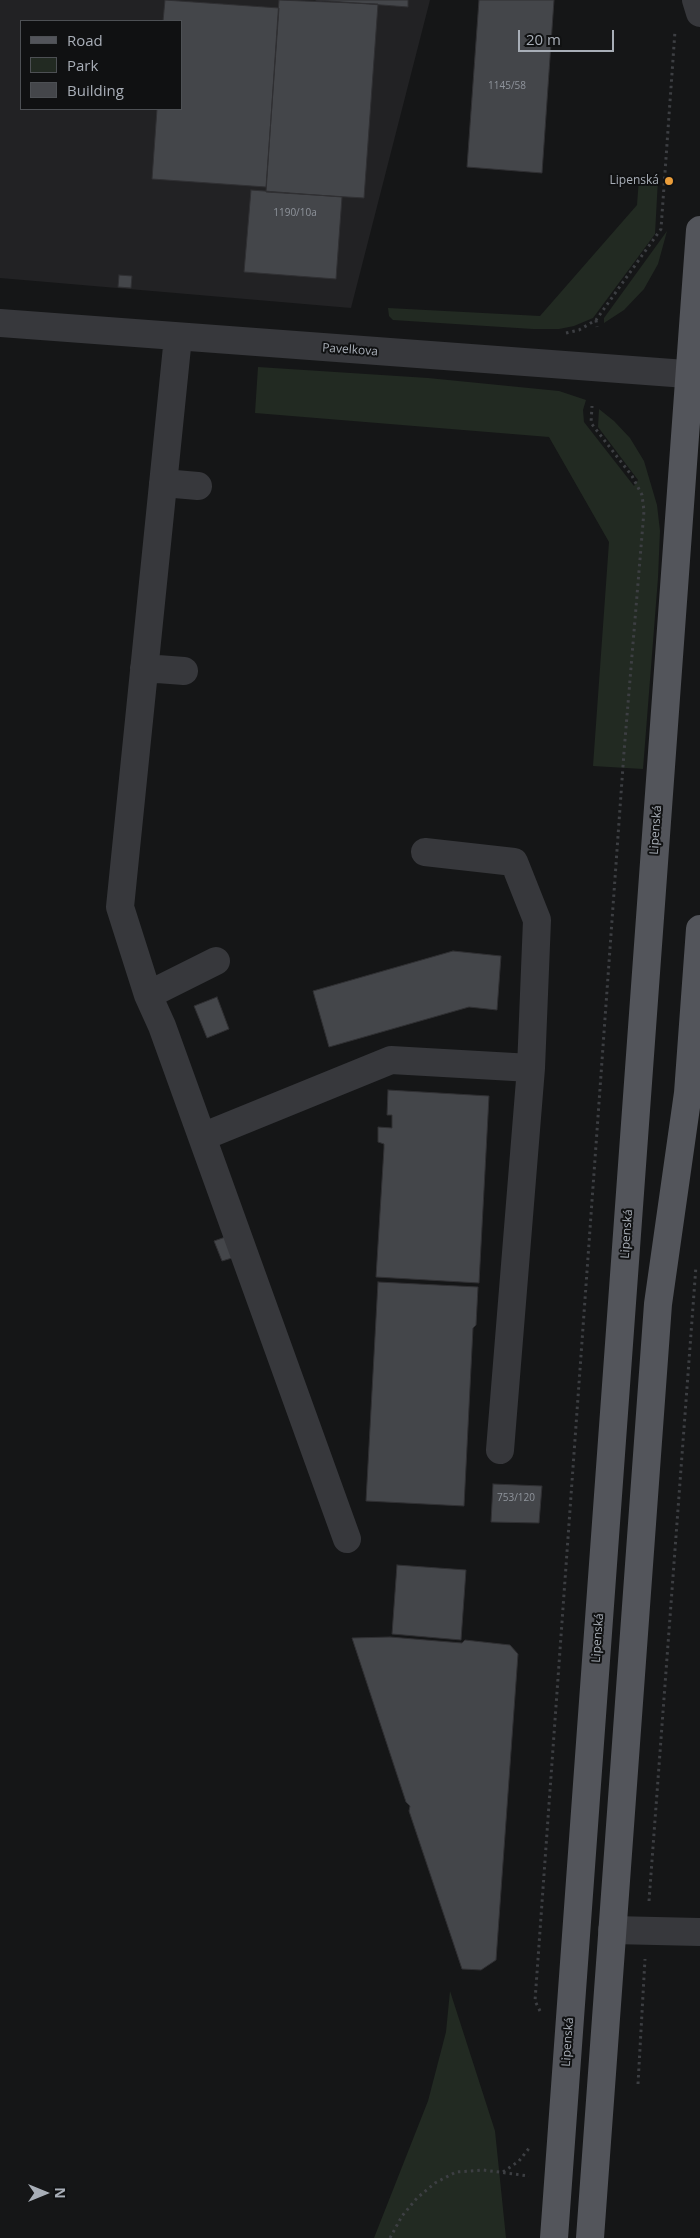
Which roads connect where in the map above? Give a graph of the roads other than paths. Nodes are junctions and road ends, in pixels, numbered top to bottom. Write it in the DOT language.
graph roads {
  1 [pos="696,0"];
  2 [pos="700,13"];
  3 [pos="700,230"];
  4 [pos="0,323"];
  5 [pos="178,337"];
  6 [pos="695,375"];
  7 [pos="163,483"];
  8 [pos="198,486"];
  9 [pos="144,668"];
  10 [pos="184,671"];
  11 [pos="424,852"];
  12 [pos="700,929"];
  13 [pos="216,961"];
  14 [pos="148,995"];
  15 [pos="531,1068"];
  16 [pos="202,1137"];
  17 [pos="500,1450"];
  18 [pos="347,1540"];
  19 [pos="612,1930"];
  20 [pos="700,1932"];
  21 [pos="554,2238"];
  22 [pos="590,2238"];
  1 -- 2 [label="street"];
  3 -- 6 [label="main road, Lipenská"];
  4 -- 5 [label="street, Pavelkova"];
  5 -- 6 [label="street, Pavelkova"];
  5 -- 7 [label="street"];
  6 -- 21 [label="main road, Lipenská"];
  7 -- 8 [label="street"];
  7 -- 9 [label="street"];
  9 -- 10 [label="street"];
  9 -- 14 [label="street"];
  11 -- 15 [label="street"];
  12 -- 19 [label="main road"];
  13 -- 14 [label="street"];
  14 -- 16 [label="street"];
  15 -- 16 [label="street"];
  15 -- 17 [label="street"];
  16 -- 18 [label="street"];
  19 -- 20 [label="street"];
  19 -- 22 [label="main road"];
}
